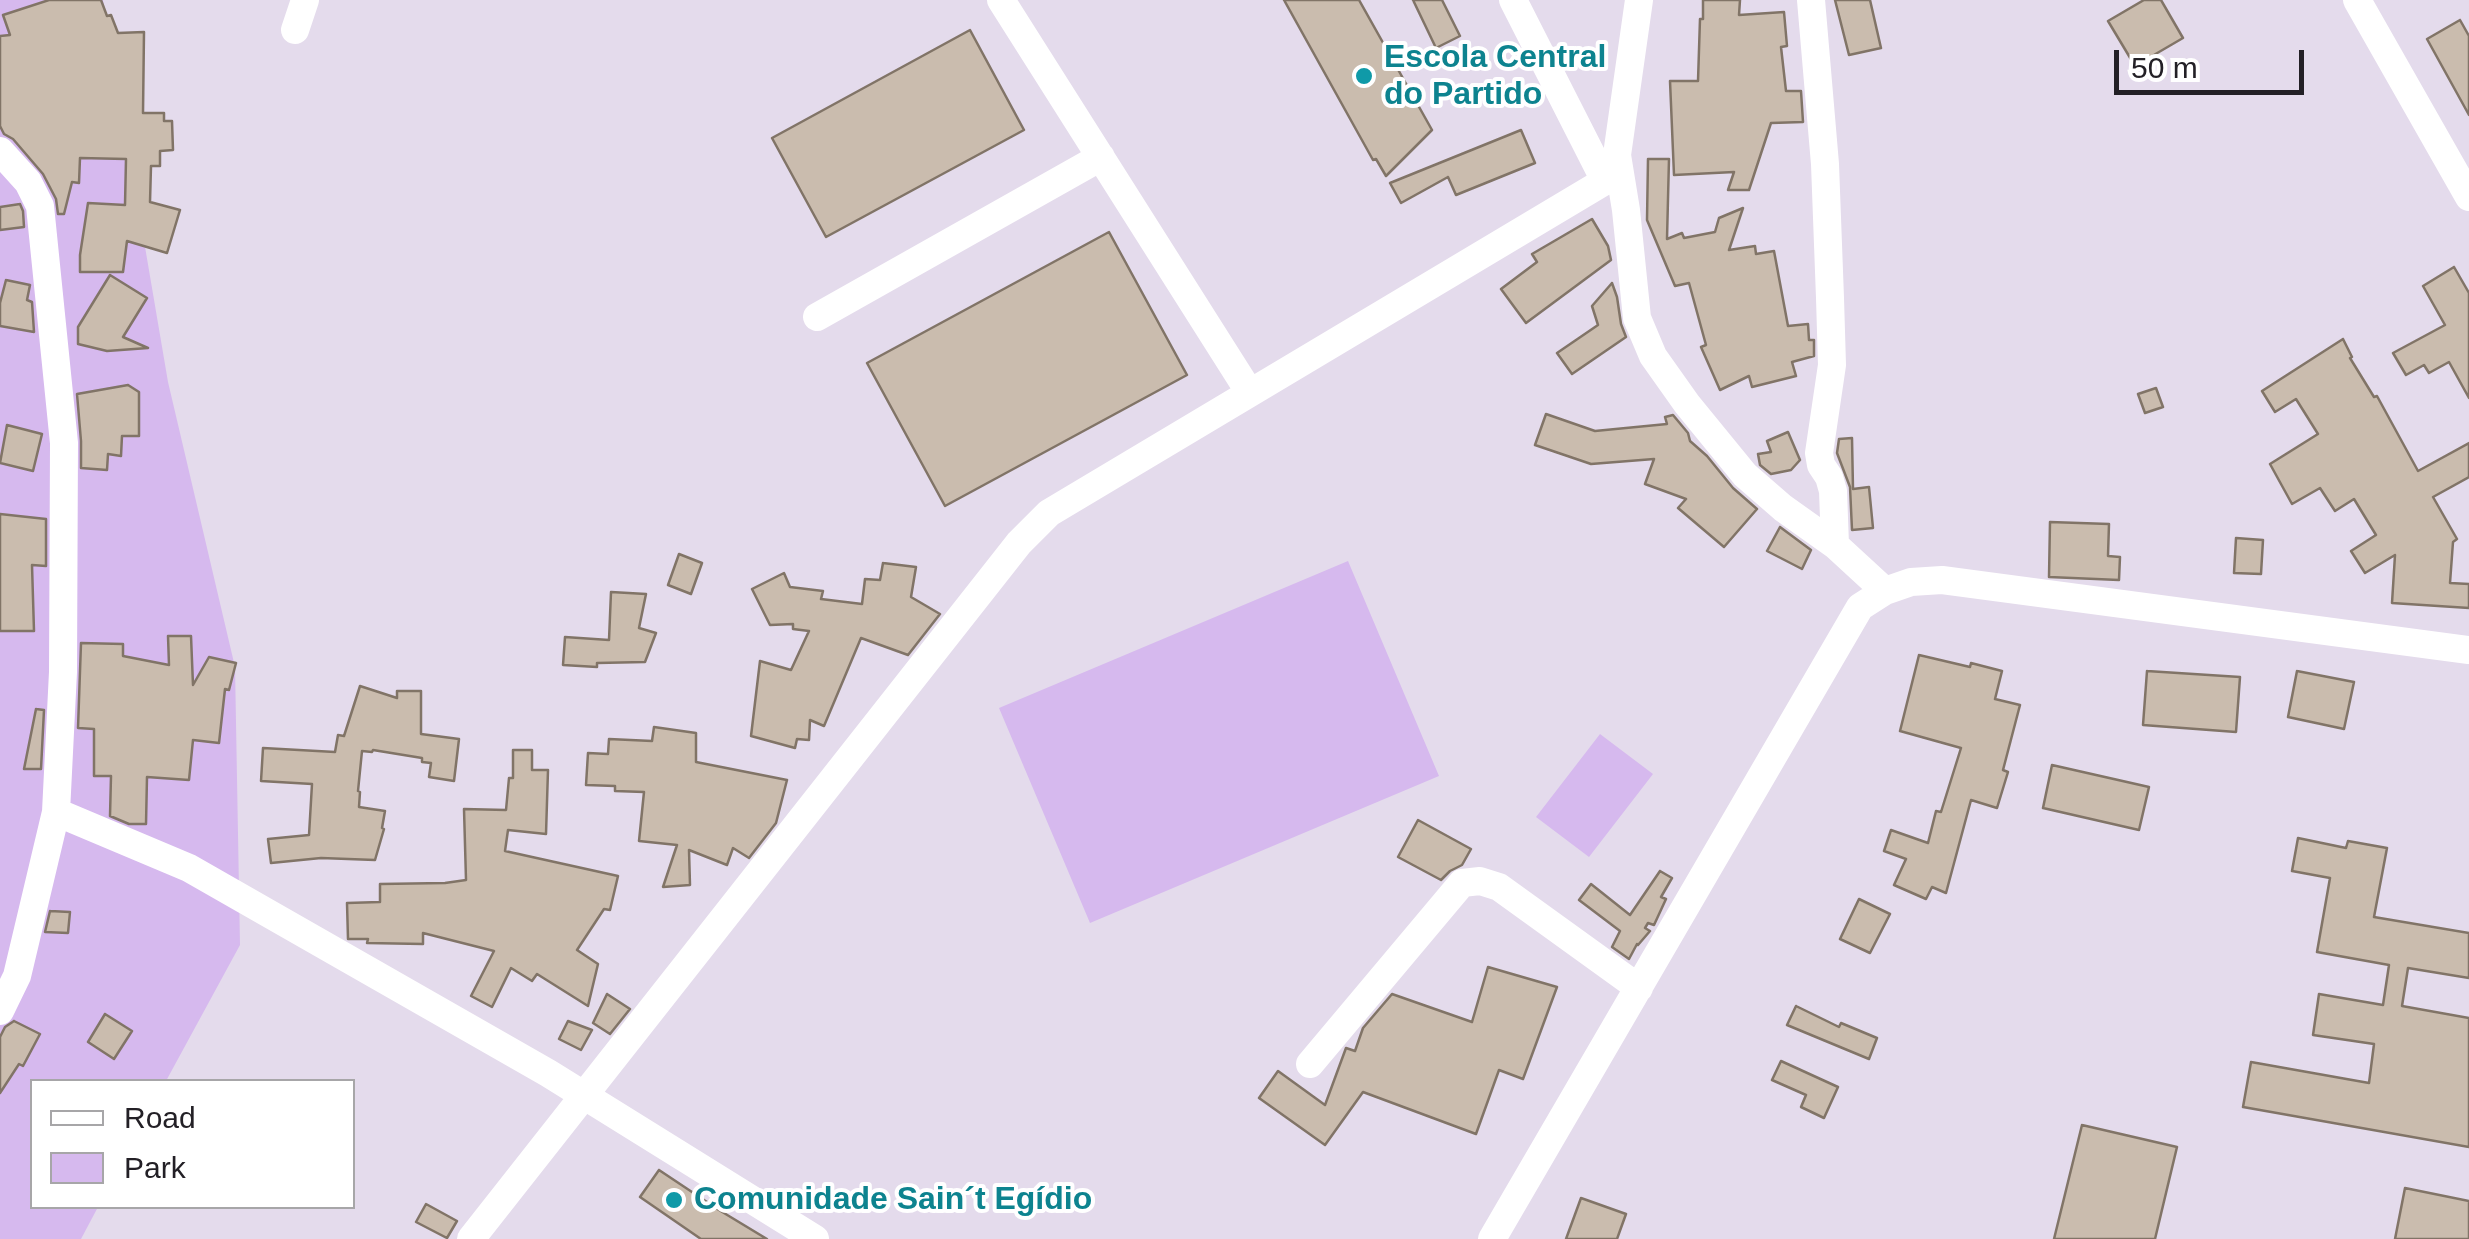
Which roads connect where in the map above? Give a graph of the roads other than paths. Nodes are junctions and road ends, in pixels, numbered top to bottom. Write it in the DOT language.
graph roads {
  1 [pos="305,0"];
  2 [pos="1002,0"];
  3 [pos="1513,0"];
  4 [pos="1639,0"];
  5 [pos="1811,0"];
  6 [pos="2356,0"];
  7 [pos="295,30"];
  8 [pos="0,151"];
  9 [pos="1617,155"];
  10 [pos="1101,156"];
  11 [pos="1605,181"];
  12 [pos="2469,198"];
  13 [pos="816,317"];
  14 [pos="1250,392"];
  15 [pos="1835,545"];
  16 [pos="1885,591"];
  17 [pos="2469,650"];
  18 [pos="56,812"];
  19 [pos="1640,988"];
  20 [pos="0,1012"];
  21 [pos="1310,1064"];
  22 [pos="584,1096"];
  23 [pos="471,1239"];
  24 [pos="815,1239"];
  25 [pos="1492,1239"];
  1 -- 7 [label="street"];
  2 -- 10 [label="street"];
  3 -- 11 [label="street"];
  4 -- 9 [label="street"];
  5 -- 15 [label="street"];
  6 -- 12 [label="street"];
  8 -- 18 [label="street"];
  9 -- 11 [label="street"];
  9 -- 15 [label="street"];
  10 -- 13 [label="street"];
  10 -- 14 [label="street"];
  11 -- 14 [label="street"];
  14 -- 22 [label="street"];
  15 -- 16 [label="street"];
  16 -- 17 [label="street"];
  16 -- 19 [label="street"];
  18 -- 20 [label="street"];
  18 -- 22 [label="street"];
  19 -- 21 [label="street"];
  19 -- 25 [label="street"];
  22 -- 23 [label="street"];
  22 -- 24 [label="street"];
}
